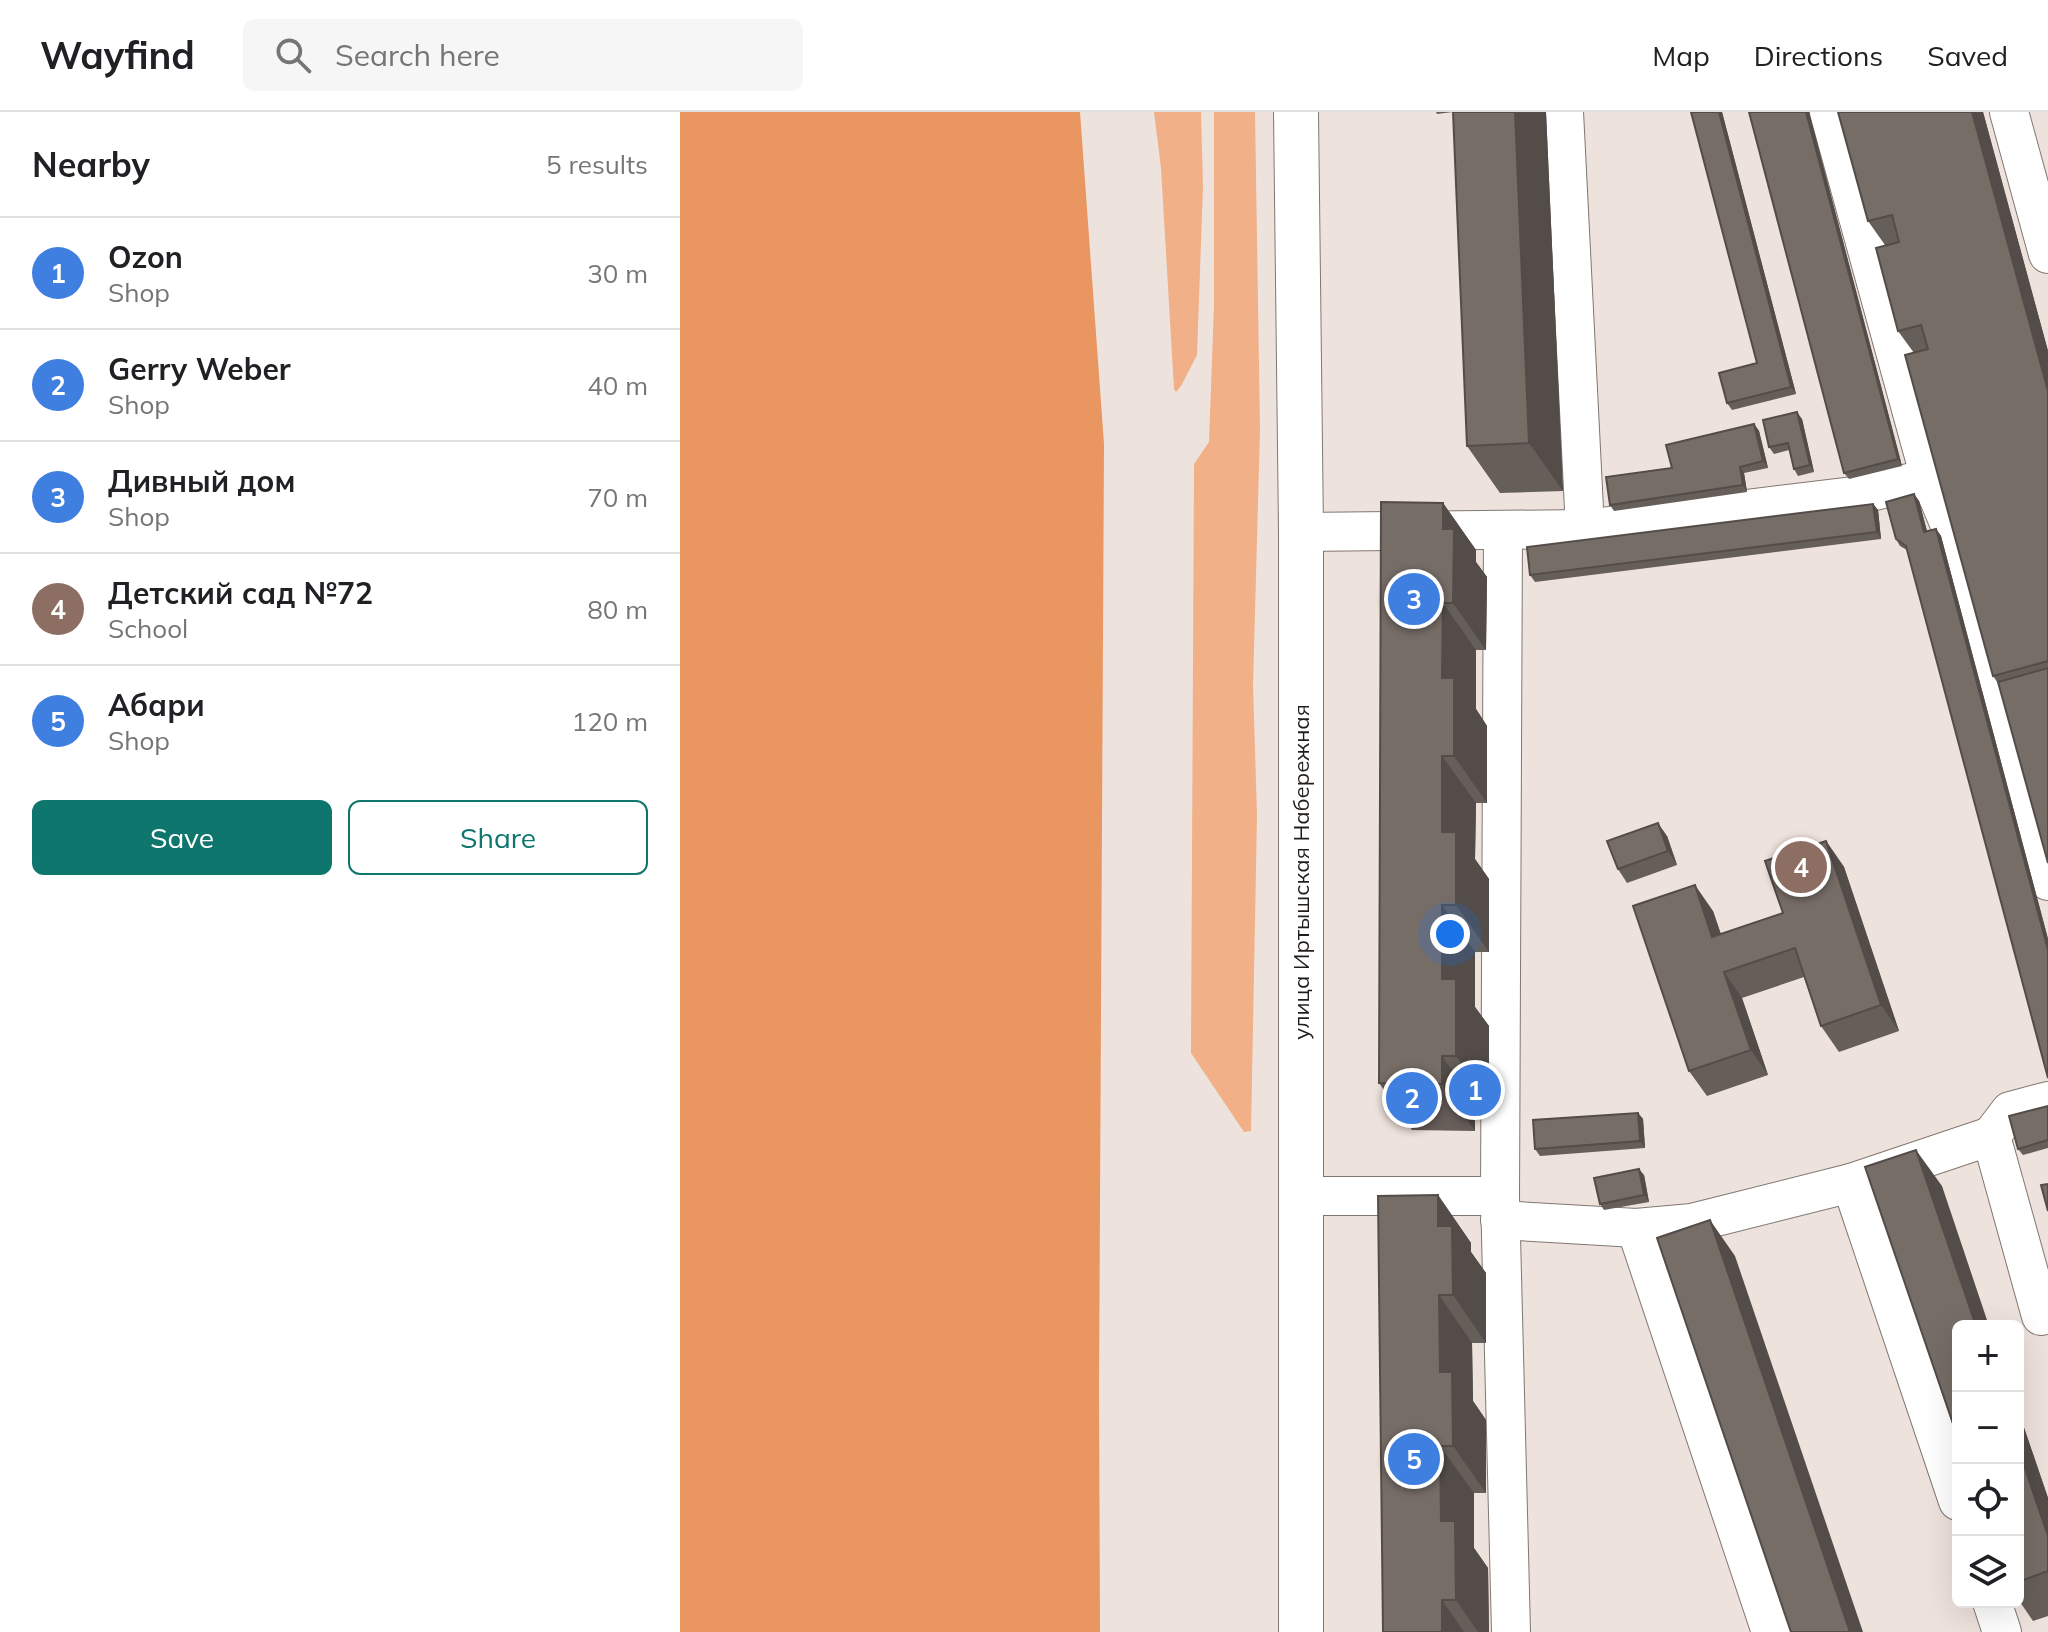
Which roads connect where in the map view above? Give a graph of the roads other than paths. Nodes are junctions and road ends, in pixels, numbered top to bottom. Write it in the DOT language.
graph roads {
  1 [pos="1296,112"];
  2 [pos="1564,112"];
  3 [pos="1829,112"];
  4 [pos="2009,112"];
  5 [pos="2048,254"];
  6 [pos="1930,478"];
  7 [pos="1585,529"];
  8 [pos="1503,530"];
  9 [pos="1301,532"];
  10 [pos="2048,881"];
  11 [pos="2048,1101"];
  12 [pos="1991,1136"];
  13 [pos="1851,1183"];
  14 [pos="1301,1196"];
  15 [pos="1500,1208"];
  16 [pos="1636,1228"];
  17 [pos="2048,1314"];
  18 [pos="1952,1483"];
  19 [pos="1994,1608"];
  20 [pos="1301,1632"];
  21 [pos="1511,1632"];
  22 [pos="1771,1632"];
  23 [pos="2002,1632"];
  1 -- 9 [label="main road, улица Иртышская Набережная"];
  2 -- 7 [label="lane"];
  3 -- 6 [label="lane"];
  4 -- 5 [label="lane"];
  6 -- 7 [label="lane"];
  6 -- 10 [label="lane"];
  7 -- 8 [label="lane"];
  8 -- 9 [label="lane"];
  8 -- 15 [label="lane"];
  9 -- 14 [label="main road, улица Иртышская Набережная"];
  11 -- 12 [label="lane"];
  12 -- 13 [label="lane"];
  12 -- 17 [label="lane"];
  13 -- 16 [label="lane"];
  13 -- 18 [label="lane"];
  14 -- 15 [label="lane"];
  14 -- 20 [label="main road, улица Иртышская Набережная"];
  15 -- 16 [label="lane"];
  15 -- 21 [label="lane"];
  16 -- 22 [label="lane"];
  19 -- 23 [label="lane"];
}
